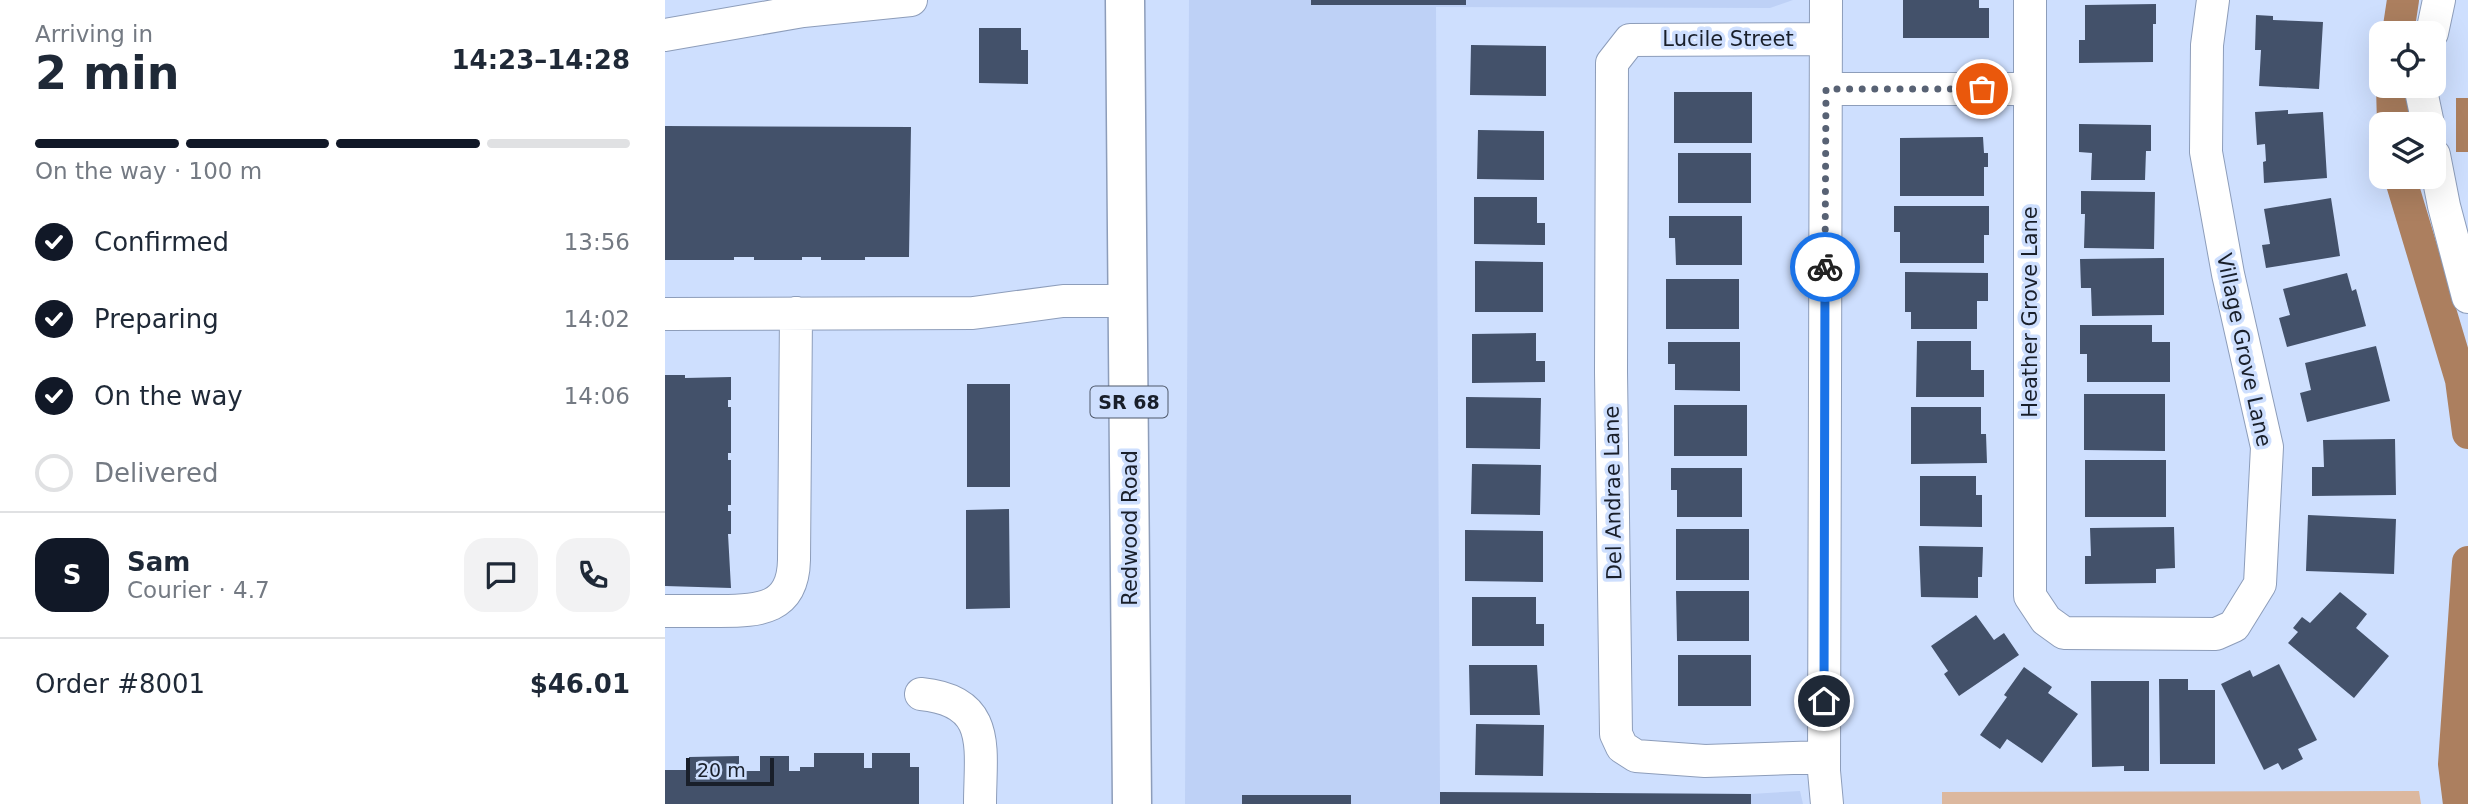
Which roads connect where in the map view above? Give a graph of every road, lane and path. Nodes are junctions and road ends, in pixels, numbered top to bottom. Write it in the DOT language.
graph roads {
  1 [pos="911,0"];
  2 [pos="1125,0"];
  3 [pos="1826,0"];
  4 [pos="2030,0"];
  5 [pos="2213,0"];
  6 [pos="2439,0"];
  7 [pos="2435,21"];
  8 [pos="665,35"];
  9 [pos="1826,39"];
  10 [pos="1630,40"];
  11 [pos="1826,89"];
  12 [pos="2030,89"];
  13 [pos="2441,189"];
  14 [pos="2468,297"];
  15 [pos="1127,300"];
  16 [pos="796,313"];
  17 [pos="665,314"];
  18 [pos="665,611"];
  19 [pos="2046,620"];
  20 [pos="921,694"];
  21 [pos="1824,757"];
  22 [pos="980,804"];
  23 [pos="1132,804"];
  24 [pos="1827,804"];
  1 -- 8 [label="street"];
  2 -- 15 [label="main road, Redwood Road / SR 68"];
  3 -- 9 [label="street"];
  4 -- 12 [label="street, Heather Grove Lane"];
  5 -- 19 [label="street, Village Grove Lane"];
  6 -- 7 [label="street"];
  9 -- 10 [label="street, Lucile Street"];
  9 -- 11 [label="street"];
  10 -- 21 [label="street, Del Andrae Lane"];
  11 -- 12 [label="street"];
  11 -- 21 [label="street"];
  12 -- 19 [label="street, Heather Grove Lane"];
  13 -- 14 [label="street"];
  15 -- 16 [label="street"];
  15 -- 23 [label="main road, Redwood Road / SR 68"];
  16 -- 17 [label="street"];
  16 -- 18 [label="street"];
  20 -- 22 [label="street"];
  21 -- 24 [label="street"];
}
